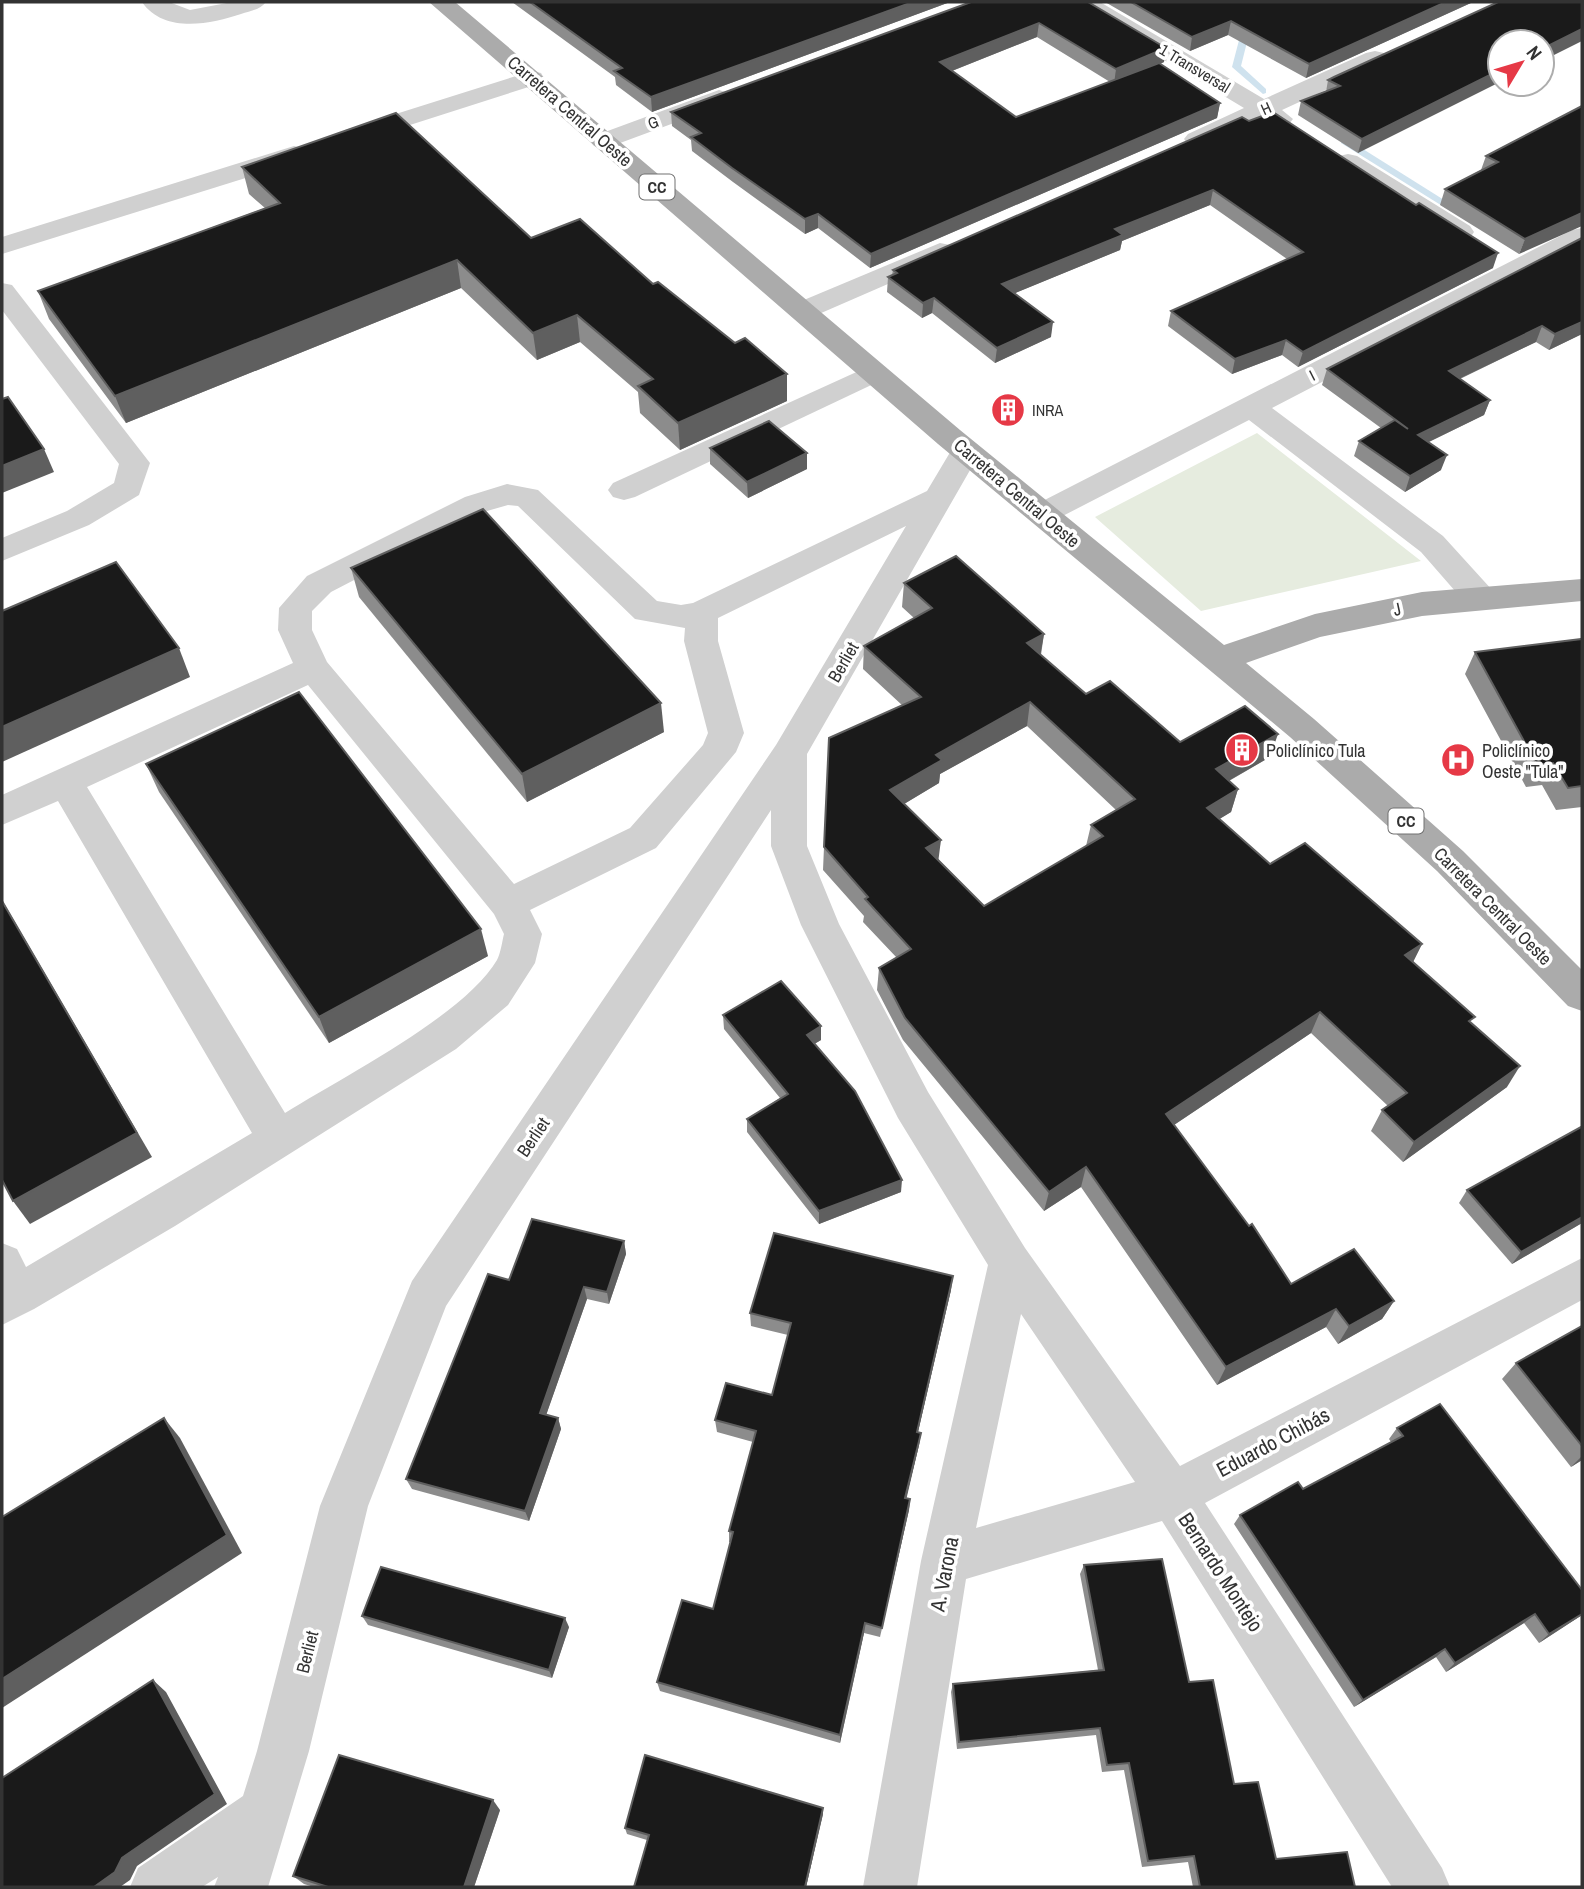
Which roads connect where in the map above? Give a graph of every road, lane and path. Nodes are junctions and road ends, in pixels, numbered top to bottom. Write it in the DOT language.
graph roads {
  1 [pos="154,2"];
  2 [pos="254,2"];
  3 [pos="445,2"];
  4 [pos="1084,2"];
  5 [pos="1400,47"];
  6 [pos="533,78"];
  7 [pos="745,88"];
  8 [pos="1265,109"];
  9 [pos="1300,131"];
  10 [pos="603,141"];
  11 [pos="1322,146"];
  12 [pos="1177,147"];
  13 [pos="1582,236"];
  14 [pos="964,240"];
  15 [pos="2,246"];
  16 [pos="1499,257"];
  17 [pos="2,291"];
  18 [pos="802,311"];
  19 [pos="874,373"];
  20 [pos="1251,407"];
  21 [pos="966,451"];
  22 [pos="624,490"];
  23 [pos="938,498"];
  24 [pos="1042,514"];
  25 [pos="2,550"];
  26 [pos="1582,590"];
  27 [pos="1482,599"];
  28 [pos="702,612"];
  29 [pos="1217,660"];
  30 [pos="313,668"];
  31 [pos="789,754"];
  32 [pos="65,782"];
  33 [pos="2,811"];
  34 [pos="508,904"];
  35 [pos="1582,995"];
  36 [pos="278,1139"];
  37 [pos="1010,1262"];
  38 [pos="1582,1278"];
  39 [pos="7,1287"];
  40 [pos="1172,1495"];
  41 [pos="945,1561"];
  42 [pos="262,1814"];
  43 [pos="157,1887"];
  44 [pos="241,1887"];
  45 [pos="890,1887"];
  46 [pos="1423,1887"];
  1 -- 2 [label="street"];
  3 -- 6 [label="main road, Carretera Central Oeste / CC"];
  4 -- 8 [label="street, 1 Transversal"];
  5 -- 8 [label="street, H"];
  6 -- 10 [label="main road, Carretera Central Oeste / CC"];
  6 -- 15 [label="street"];
  7 -- 10 [label="street, G"];
  8 -- 9 [label="street, 1 Transversal"];
  8 -- 12 [label="street, H"];
  10 -- 18 [label="main road, Carretera Central Oeste / CC"];
  11 -- 16 [label="street"];
  13 -- 16 [label="street, I"];
  14 -- 18 [label="street"];
  16 -- 20 [label="street, I"];
  17 -- 25 [label="street"];
  18 -- 19 [label="main road, Carretera Central Oeste / CC"];
  19 -- 21 [label="main road, Carretera Central Oeste / CC"];
  19 -- 22 [label="street"];
  20 -- 24 [label="street, I"];
  20 -- 27 [label="street"];
  21 -- 23 [label="street, Berliet"];
  21 -- 24 [label="main road, Carretera Central Oeste / CC"];
  23 -- 28 [label="street"];
  23 -- 31 [label="street, Berliet"];
  24 -- 29 [label="main road, Carretera Central Oeste / CC"];
  26 -- 27 [label="main road, J"];
  27 -- 29 [label="main road, J"];
  28 -- 30 [label="street"];
  28 -- 34 [label="street"];
  29 -- 35 [label="main road, Carretera Central Oeste / CC"];
  30 -- 32 [label="street"];
  30 -- 34 [label="street"];
  31 -- 37 [label="street, Bernardo Montejo"];
  31 -- 42 [label="street, Berliet"];
  32 -- 33 [label="street"];
  32 -- 36 [label="street"];
  34 -- 36 [label="street"];
  36 -- 39 [label="street"];
  37 -- 40 [label="street, Bernardo Montejo"];
  37 -- 41 [label="street, A. Varona"];
  38 -- 40 [label="street, Eduardo Chibás"];
  40 -- 41 [label="street, Eduardo Chibás"];
  40 -- 46 [label="street, Bernardo Montejo"];
  41 -- 45 [label="street, A. Varona"];
  42 -- 43 [label="street"];
  42 -- 44 [label="street, Berliet"];
}
